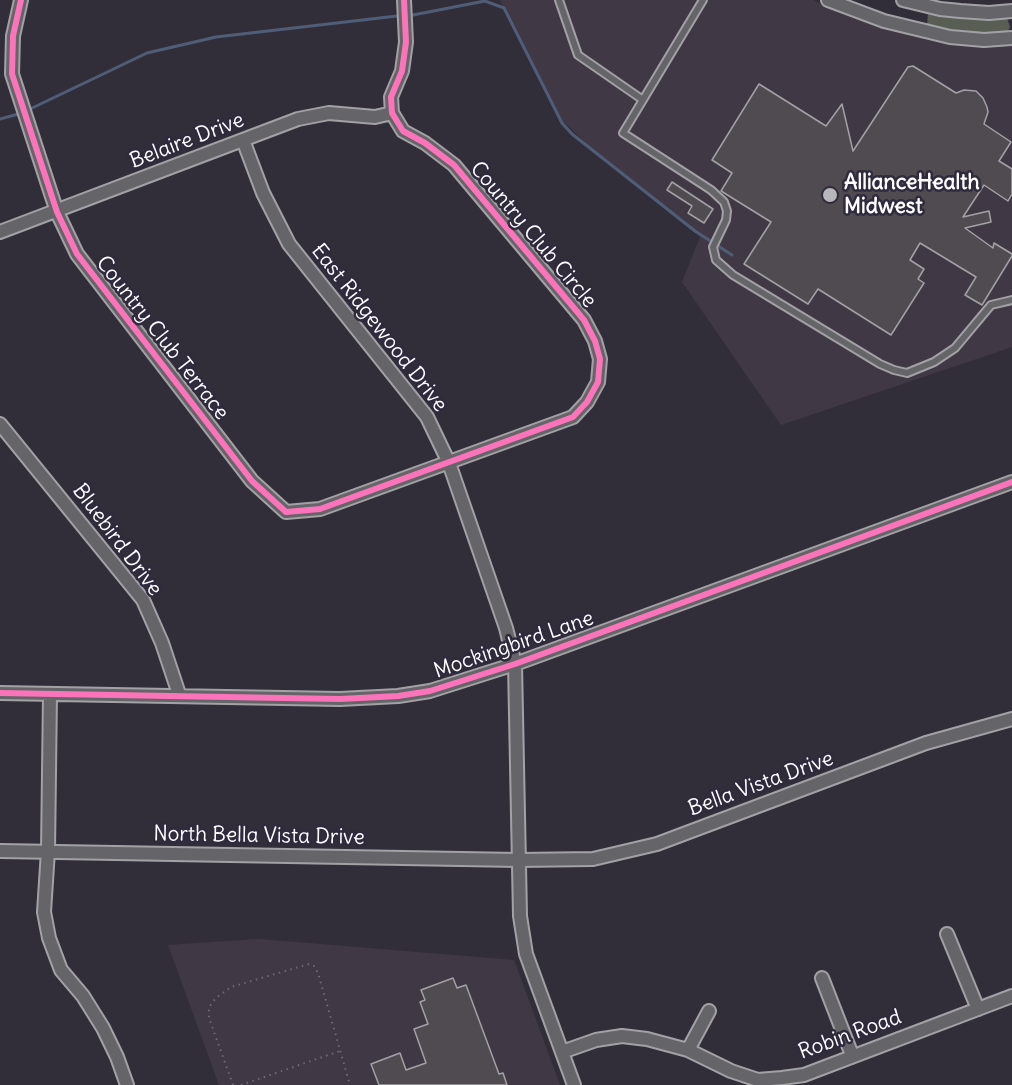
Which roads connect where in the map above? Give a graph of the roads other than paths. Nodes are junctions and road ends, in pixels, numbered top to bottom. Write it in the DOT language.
graph roads {
  1 [pos="21,0"];
  2 [pos="404,0"];
  3 [pos="559,0"];
  4 [pos="703,0"];
  5 [pos="828,0"];
  6 [pos="903,0"];
  7 [pos="1012,11"];
  8 [pos="1012,38"];
  9 [pos="643,100"];
  10 [pos="392,113"];
  11 [pos="243,140"];
  12 [pos="57,212"];
  13 [pos="0,232"];
  14 [pos="1012,300"];
  15 [pos="2,429"];
  16 [pos="449,463"];
  17 [pos="1012,482"];
  18 [pos="515,664"];
  19 [pos="0,693"];
  20 [pos="50,694"];
  21 [pos="179,694"];
  22 [pos="1012,719"];
  23 [pos="0,851"];
  24 [pos="48,851"];
  25 [pos="518,860"];
  26 [pos="948,934"];
  27 [pos="822,978"];
  28 [pos="1012,996"];
  29 [pos="978,1009"];
  30 [pos="709,1011"];
  31 [pos="688,1050"];
  32 [pos="562,1052"];
  33 [pos="852,1055"];
  34 [pos="127,1085"];
  35 [pos="574,1085"];
  1 -- 12 [label="street, Country Club Terrace"];
  2 -- 10 [label="street"];
  3 -- 9 [label="lane"];
  4 -- 9 [label="lane"];
  5 -- 8 [label="street"];
  6 -- 7 [label="street"];
  9 -- 14 [label="lane"];
  10 -- 11 [label="street, Belaire Drive"];
  10 -- 16 [label="street, Country Club Circle"];
  11 -- 12 [label="street, Belaire Drive"];
  11 -- 16 [label="street, East Ridgewood Drive"];
  12 -- 13 [label="street, Belaire Drive"];
  12 -- 16 [label="street, Country Club Terrace"];
  15 -- 21 [label="street, Bluebird Drive"];
  16 -- 18 [label="street, East Ridgewood Drive"];
  17 -- 18 [label="street, Mockingbird Lane"];
  18 -- 21 [label="street, Mockingbird Lane"];
  18 -- 25 [label="street, East Ridgewood Drive"];
  19 -- 20 [label="street, Mockingbird Lane"];
  20 -- 21 [label="street, Mockingbird Lane"];
  20 -- 24 [label="street"];
  22 -- 25 [label="street, Bella Vista Drive"];
  23 -- 24 [label="street, North Bella Vista Drive"];
  24 -- 25 [label="street, North Bella Vista Drive"];
  24 -- 34 [label="street"];
  25 -- 32 [label="street, East Ridgewood Drive"];
  26 -- 29 [label="street"];
  27 -- 33 [label="street"];
  28 -- 29 [label="street, Robin Road"];
  29 -- 33 [label="street, Robin Road"];
  30 -- 31 [label="street"];
  31 -- 32 [label="street, Robin Road"];
  31 -- 33 [label="street, Robin Road"];
  32 -- 35 [label="street, East Ridgewood Drive"];
}
